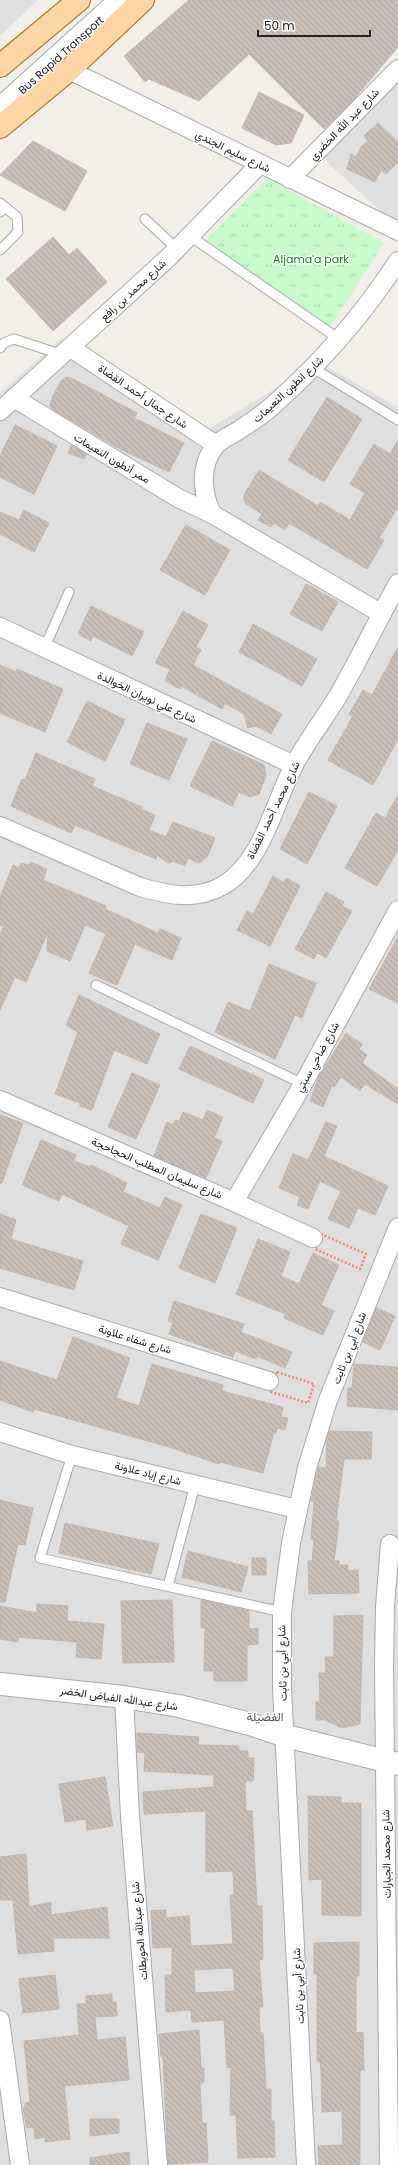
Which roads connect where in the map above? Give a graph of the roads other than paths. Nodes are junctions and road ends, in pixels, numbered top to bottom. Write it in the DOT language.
graph roads {
  1 [pos="79,0"];
  2 [pos="110,0"];
  3 [pos="122,0"];
  4 [pos="142,0"];
  5 [pos="0,66"];
  6 [pos="398,69"];
  7 [pos="69,70"];
  8 [pos="0,100"];
  9 [pos="0,110"];
  10 [pos="0,128"];
  11 [pos="260,164"];
  12 [pos="290,179"];
  13 [pos="2,207"];
  14 [pos="145,219"];
  15 [pos="398,231"];
  16 [pos="190,236"];
  17 [pos="177,249"];
  18 [pos="0,250"];
  19 [pos="398,261"];
  20 [pos="340,339"];
  21 [pos="0,348"];
  22 [pos="67,351"];
  23 [pos="313,368"];
  24 [pos="14,398"];
  25 [pos="0,411"];
  26 [pos="398,420"];
  27 [pos="216,445"];
  28 [pos="212,514"];
  29 [pos="398,583"];
  30 [pos="69,592"];
  31 [pos="382,614"];
  32 [pos="0,627"];
  33 [pos="44,649"];
  34 [pos="294,765"];
  35 [pos="2,832"];
  36 [pos="398,910"];
  37 [pos="96,985"];
  38 [pos="303,1084"];
  39 [pos="0,1100"];
  40 [pos="234,1202"];
  41 [pos="398,1227"];
  42 [pos="319,1241"];
  43 [pos="1,1301"];
  44 [pos="275,1383"];
  45 [pos="0,1432"];
  46 [pos="72,1455"];
  47 [pos="195,1485"];
  48 [pos="297,1509"];
  49 [pos="390,1544"];
  50 [pos="168,1586"];
  51 [pos="282,1612"];
  52 [pos="0,1684"];
  53 [pos="124,1697"];
  54 [pos="286,1736"];
  55 [pos="392,1763"];
  56 [pos="0,2020"];
  57 [pos="3,2079"];
  58 [pos="20,2165"];
  59 [pos="158,2165"];
  60 [pos="306,2165"];
  61 [pos="389,2165"];
  1 -- 5 [label="main road"];
  2 -- 8 [label="lane, Bus Rapid Transport"];
  3 -- 9 [label="lane, Bus Rapid Transport"];
  4 -- 7 [label="main road"];
  6 -- 12 [label="street, شارع عبد الله الخضري"];
  7 -- 10 [label="main road"];
  7 -- 11 [label="street, شارع سليم الجندي"];
  11 -- 12 [label="street, شارع سليم الجندي"];
  11 -- 16 [label="street, شارع محمد بن رافع"];
  12 -- 15 [label="street, شارع سليم الجندي"];
  13 -- 18 [label="lane"];
  14 -- 17 [label="lane"];
  16 -- 17 [label="street, شارع محمد بن رافع"];
  16 -- 20 [label="lane"];
  17 -- 22 [label="street, شارع محمد بن رافع"];
  19 -- 20 [label="street, شارع انطون النعيمات"];
  20 -- 23 [label="street, شارع انطون النعيمات"];
  21 -- 22 [label="lane"];
  22 -- 24 [label="street, شارع محمد بن رافع"];
  22 -- 27 [label="street, شارع جمال أحمد القضاة"];
  23 -- 26 [label="lane"];
  23 -- 27 [label="street, شارع انطون النعيمات"];
  24 -- 25 [label="street, شارع محمد بن رافع"];
  24 -- 28 [label="street, ممر أنطون النعيمات"];
  27 -- 28 [label="street"];
  28 -- 31 [label="street"];
  29 -- 31 [label="street, شارع محمد أحمد القضاة"];
  30 -- 33 [label="lane"];
  31 -- 34 [label="street, شارع محمد أحمد القضاة"];
  32 -- 33 [label="street, شارع علي نويران الخوالدة"];
  33 -- 34 [label="street, شارع علي نويران الخوالدة"];
  34 -- 35 [label="street, شارع محمد أحمد القضاة"];
  36 -- 38 [label="street, شارع ضاحي سبتي"];
  37 -- 38 [label="lane"];
  38 -- 40 [label="street, شارع ضاحي سبتي"];
  39 -- 40 [label="street, شارع سليمان المطلب الحجاحجة"];
  40 -- 42 [label="street, شارع سليمان المطلب الحجاحجة"];
  41 -- 48 [label="street, شارع أبي بن ثابت"];
  43 -- 44 [label="street, شارع شفاء علاونة"];
  45 -- 46 [label="street, شارع إياد علاونة"];
  46 -- 47 [label="street, شارع إياد علاونة"];
  46 -- 50 [label="lane"];
  47 -- 48 [label="street, شارع إياد علاونة"];
  47 -- 50 [label="lane"];
  48 -- 51 [label="street, شارع أبي بن ثابت"];
  49 -- 55 [label="street, شارع محمد الجبارات"];
  50 -- 51 [label="lane"];
  51 -- 54 [label="street, شارع أبي بن ثابت"];
  52 -- 53 [label="street, شارع عبدالله الفياض الخضر"];
  53 -- 54 [label="street, شارع عبدالله الفياض الخضر"];
  53 -- 59 [label="street, شارع عبدالله الحويطات"];
  54 -- 55 [label="street, شارع عبدالله الفياض الخضر"];
  54 -- 60 [label="street, شارع أبي بن ثابت"];
  55 -- 61 [label="street, شارع محمد الجبارات"];
  56 -- 57 [label="street"];
  57 -- 58 [label="street"];
}
